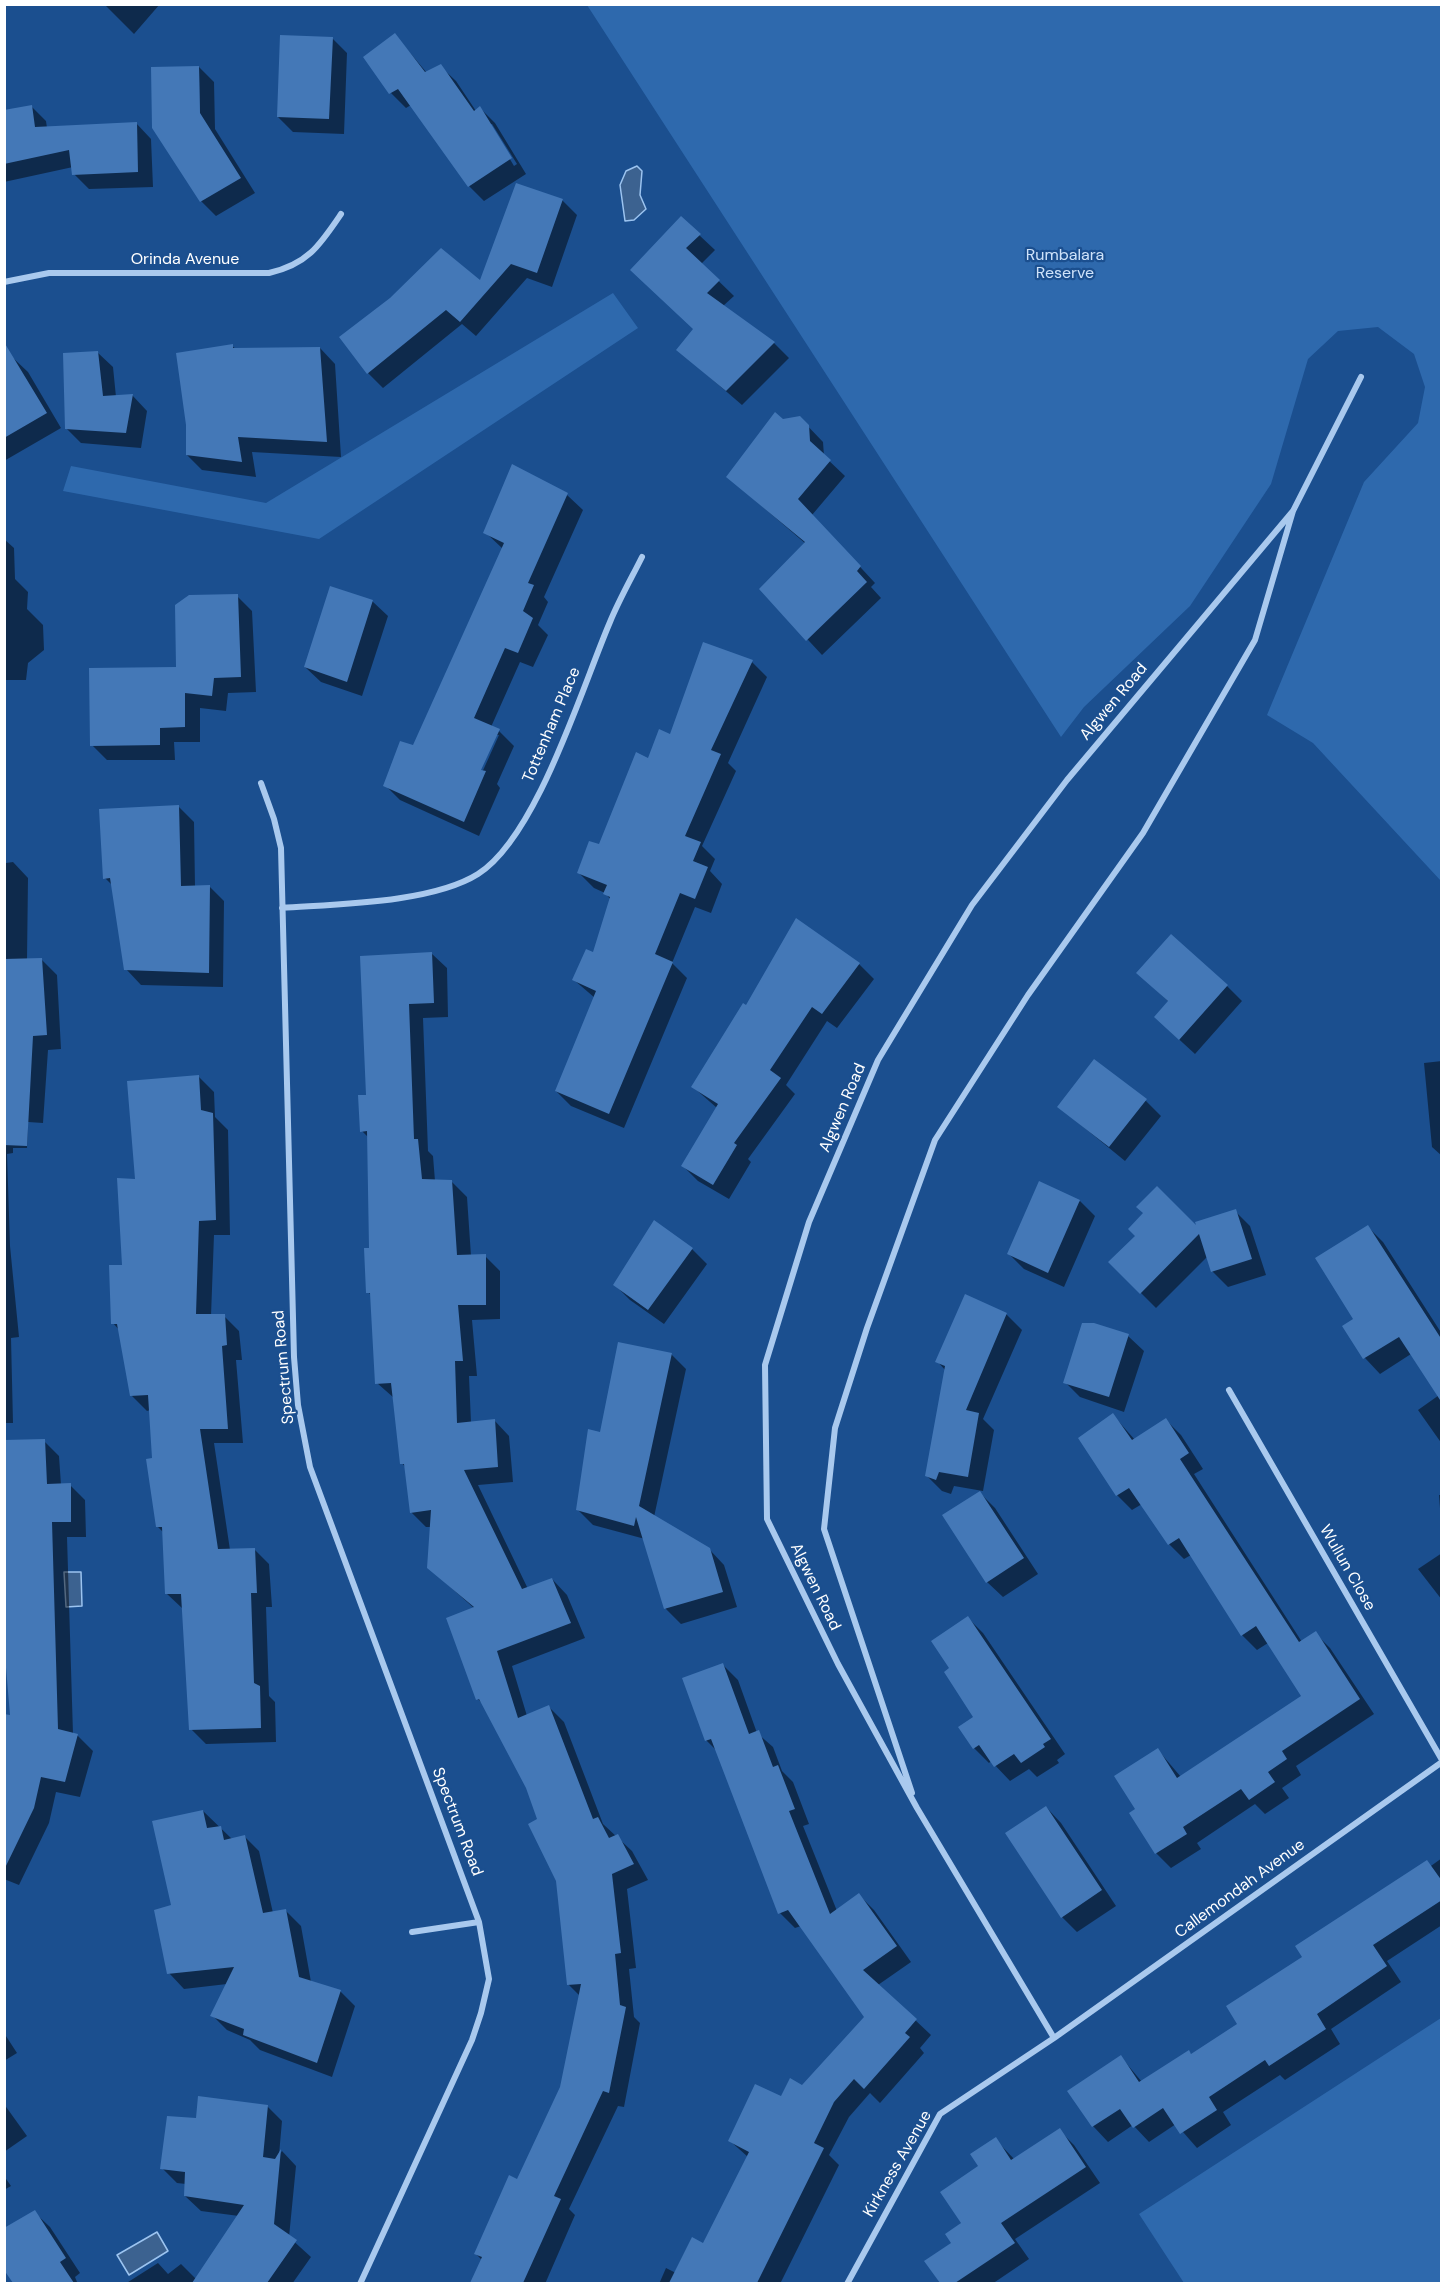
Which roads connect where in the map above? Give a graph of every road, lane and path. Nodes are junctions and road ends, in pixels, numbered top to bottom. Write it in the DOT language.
graph roads {
  1 [pos="341,214"];
  2 [pos="4,282"];
  3 [pos="1361,377"];
  4 [pos="1293,511"];
  5 [pos="642,557"];
  6 [pos="261,783"];
  7 [pos="282,908"];
  8 [pos="1229,1390"];
  9 [pos="1442,1761"];
  10 [pos="917,1808"];
  11 [pos="479,1922"];
  12 [pos="412,1932"];
  13 [pos="1054,2038"];
  14 [pos="360,2283"];
  15 [pos="847,2283"];
  1 -- 2 [label="street, Orinda Avenue"];
  3 -- 4 [label="street, Algwen Road"];
  4 -- 10 [label="street, Algwen Road"];
  4 -- 10 [label="street, Algwen Road"];
  5 -- 7 [label="street, Tottenham Place"];
  6 -- 7 [label="street, Spectrum Road"];
  7 -- 11 [label="street, Spectrum Road"];
  8 -- 9 [label="street, Wullun Close"];
  9 -- 13 [label="street, Callemondah Avenue"];
  10 -- 13 [label="street, Algwen Road"];
  11 -- 12 [label="street"];
  11 -- 14 [label="street, Spectrum Road"];
  13 -- 15 [label="street, Kirkness Avenue"];
}
